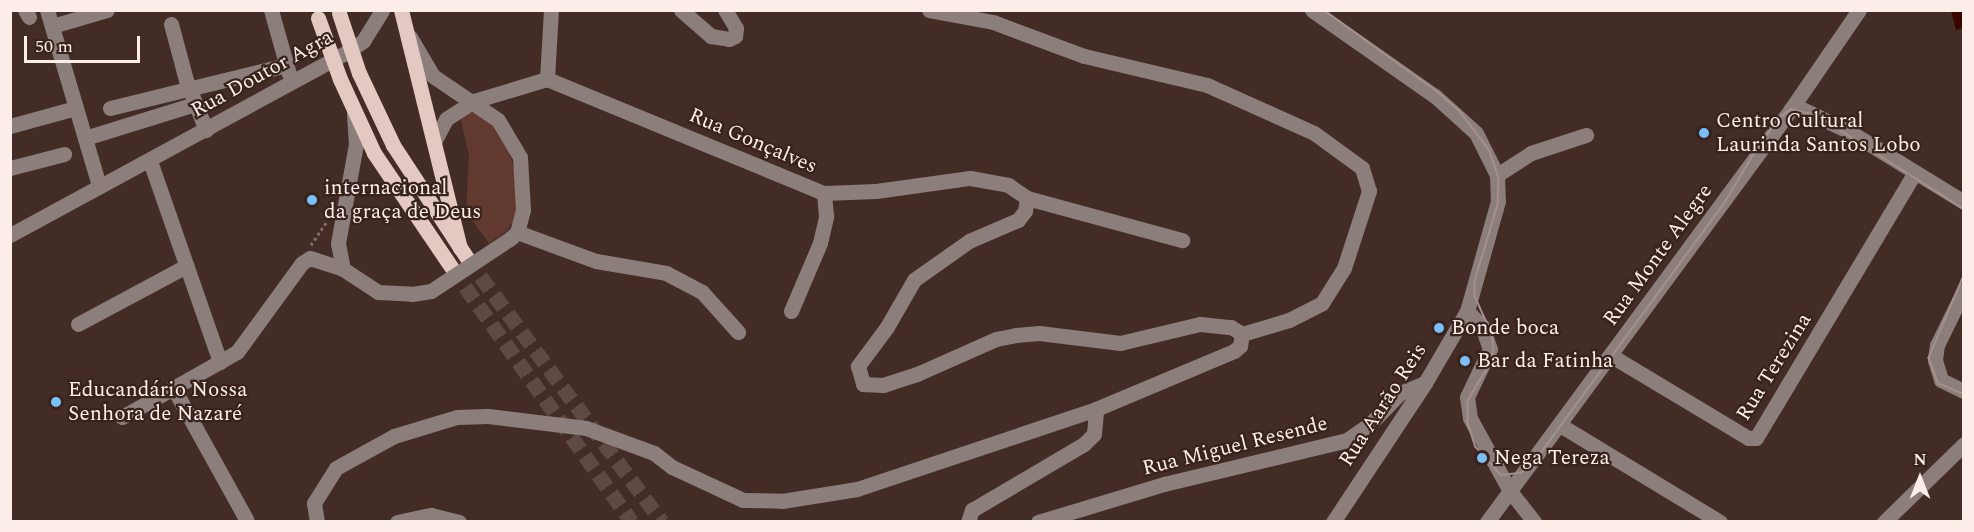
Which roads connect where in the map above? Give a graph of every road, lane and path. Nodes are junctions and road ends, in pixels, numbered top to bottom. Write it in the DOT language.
graph roads {
  1 [pos="47,10"];
  2 [pos="107,10"];
  3 [pos="271,10"];
  4 [pos="381,10"];
  5 [pos="401,10"];
  6 [pos="551,10"];
  7 [pos="681,10"];
  8 [pos="725,10"];
  9 [pos="929,10"];
  10 [pos="1312,10"];
  11 [pos="1859,10"];
  12 [pos="338,12"];
  13 [pos="947,13"];
  14 [pos="318,14"];
  15 [pos="171,24"];
  16 [pos="52,26"];
  17 [pos="408,34"];
  18 [pos="287,65"];
  19 [pos="548,79"];
  20 [pos="292,81"];
  21 [pos="189,89"];
  22 [pos="474,101"];
  23 [pos="195,104"];
  24 [pos="76,108"];
  25 [pos="110,108"];
  26 [pos="1791,110"];
  27 [pos="354,114"];
  28 [pos="10,126"];
  29 [pos="206,130"];
  30 [pos="1586,135"];
  31 [pos="85,138"];
  32 [pos="435,140"];
  33 [pos="64,154"];
  34 [pos="150,161"];
  35 [pos="10,168"];
  36 [pos="1914,174"];
  37 [pos="1497,175"];
  38 [pos="99,186"];
  39 [pos="824,193"];
  40 [pos="1027,198"];
  41 [pos="1964,202"];
  42 [pos="343,212"];
  43 [pos="10,235"];
  44 [pos="514,235"];
  45 [pos="1182,240"];
  46 [pos="302,263"];
  47 [pos="186,267"];
  48 [pos="452,267"];
  49 [pos="343,268"];
  50 [pos="1964,290"];
  51 [pos="791,311"];
  52 [pos="1467,311"];
  53 [pos="78,324"];
  54 [pos="738,332"];
  55 [pos="1242,334"];
  56 [pos="1610,355"];
  57 [pos="220,362"];
  58 [pos="1425,383"];
  59 [pos="174,389"];
  60 [pos="1964,392"];
  61 [pos="1096,409"];
  62 [pos="122,417"];
  63 [pos="1560,425"];
  64 [pos="1964,444"];
  65 [pos="1510,491"];
  66 [pos="246,519"];
  67 [pos="1716,520"];
  68 [pos="317,522"];
  69 [pos="397,522"];
  70 [pos="459,522"];
  71 [pos="968,522"];
  72 [pos="1038,522"];
  73 [pos="1333,522"];
  74 [pos="1486,522"];
  75 [pos="1534,522"];
  76 [pos="1884,522"];
  1 -- 16 [label="street"];
  2 -- 16 [label="street"];
  3 -- 18 [label="street"];
  4 -- 20 [label="street, Rua Doutor Agra"];
  5 -- 17 [label="main road"];
  6 -- 19 [label="street"];
  7 -- 8 [label="street"];
  9 -- 13 [label="street"];
  10 -- 37 [label="street"];
  11 -- 26 [label="street, Rua Monte Alegre"];
  12 -- 32 [label="main road, bridge"];
  13 -- 55 [label="street"];
  14 -- 27 [label="main road, bridge"];
  15 -- 21 [label="street"];
  16 -- 24 [label="street"];
  17 -- 22 [label="street"];
  17 -- 32 [label="main road"];
  18 -- 20 [label="street"];
  18 -- 21 [label="street"];
  19 -- 22 [label="street"];
  19 -- 39 [label="street, Rua Gonçalves"];
  20 -- 29 [label="street, Rua Doutor Agra"];
  21 -- 23 [label="street"];
  21 -- 25 [label="street"];
  22 -- 32 [label="street"];
  22 -- 44 [label="street"];
  23 -- 29 [label="street"];
  23 -- 31 [label="street"];
  24 -- 28 [label="street"];
  24 -- 31 [label="street"];
  26 -- 36 [label="street"];
  26 -- 56 [label="street, Rua Monte Alegre"];
  27 -- 42 [label="street"];
  27 -- 48 [label="main road"];
  29 -- 34 [label="street, Rua Doutor Agra"];
  30 -- 37 [label="street"];
  31 -- 38 [label="street"];
  33 -- 35 [label="street"];
  34 -- 38 [label="street, Rua Doutor Agra"];
  34 -- 47 [label="street"];
  36 -- 41 [label="street"];
  36 -- 56 [label="street, Rua Terezina"];
  37 -- 52 [label="street, Rua Aarão Reis"];
  38 -- 43 [label="street, Rua Doutor Agra"];
  39 -- 40 [label="street, Rua Gonçalves"];
  39 -- 51 [label="street"];
  40 -- 45 [label="street, Rua Gonçalves"];
  40 -- 55 [label="street"];
  42 -- 46 [label="path"];
  42 -- 49 [label="street"];
  44 -- 49 [label="street, bridge"];
  44 -- 54 [label="street"];
  46 -- 49 [label="street"];
  46 -- 57 [label="street"];
  47 -- 53 [label="street"];
  47 -- 57 [label="street"];
  50 -- 60 [label="street"];
  52 -- 58 [label="street, Rua Aarão Reis"];
  52 -- 65 [label="street"];
  55 -- 61 [label="street"];
  56 -- 63 [label="street, Rua Monte Alegre"];
  57 -- 59 [label="street"];
  58 -- 72 [label="street, Rua Miguel Resende"];
  58 -- 73 [label="street, Rua Aarão Reis"];
  59 -- 62 [label="street"];
  59 -- 66 [label="street"];
  61 -- 68 [label="street"];
  61 -- 71 [label="street"];
  63 -- 65 [label="street, Rua Monte Alegre"];
  63 -- 67 [label="street"];
  64 -- 76 [label="street"];
  65 -- 74 [label="street, Rua Monte Alegre"];
  65 -- 75 [label="street"];
  69 -- 70 [label="street"];
}
